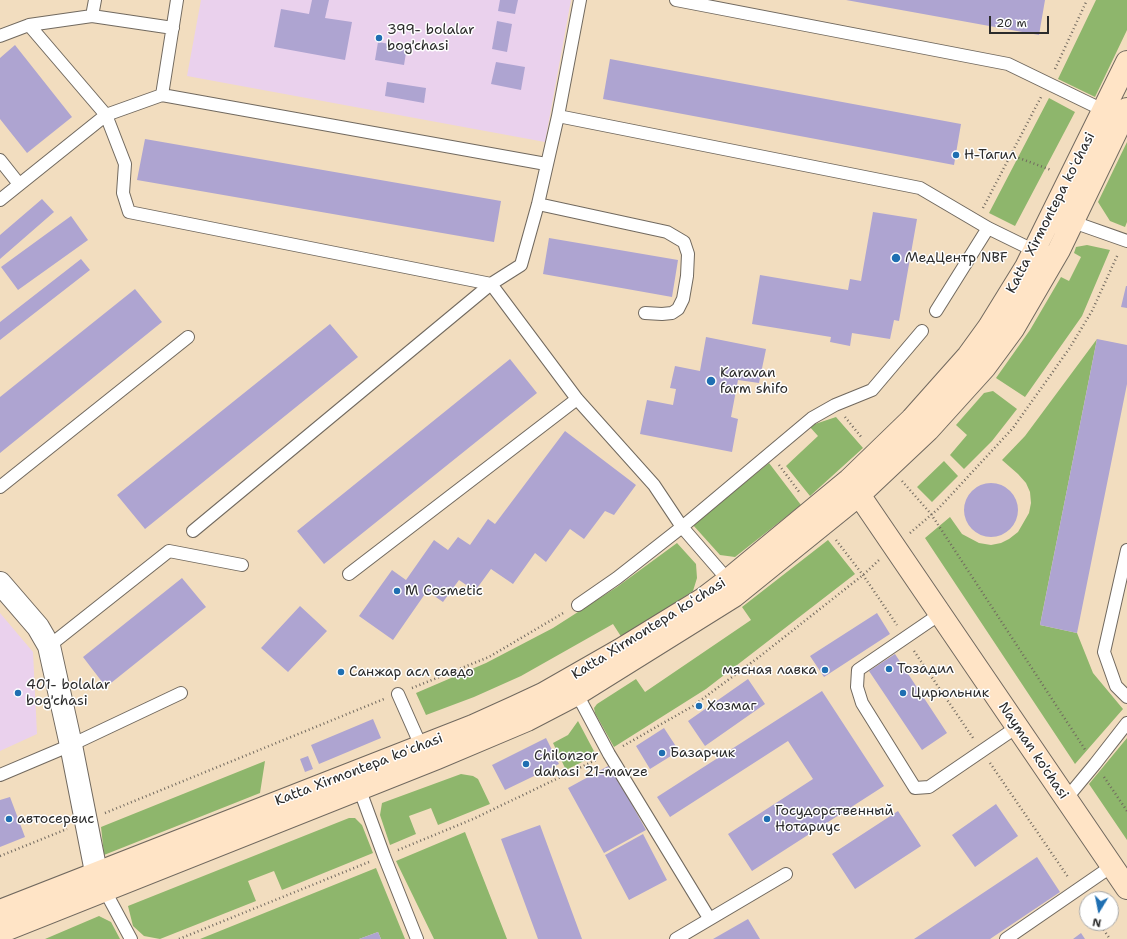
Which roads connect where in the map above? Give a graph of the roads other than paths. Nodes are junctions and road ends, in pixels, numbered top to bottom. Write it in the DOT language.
graph roads {
  1 [pos="95,0"];
  2 [pos="177,0"];
  3 [pos="580,0"];
  4 [pos="676,0"];
  5 [pos="92,16"];
  6 [pos="29,25"];
  7 [pos="173,28"];
  8 [pos="0,36"];
  9 [pos="1127,62"];
  10 [pos="162,95"];
  11 [pos="1127,109"];
  12 [pos="1103,110"];
  13 [pos="106,115"];
  14 [pos="558,116"];
  15 [pos="0,160"];
  16 [pos="546,164"];
  17 [pos="19,184"];
  18 [pos="0,200"];
  19 [pos="538,204"];
  20 [pos="1073,222"];
  21 [pos="988,228"];
  22 [pos="1125,241"];
  23 [pos="1035,252"];
  24 [pos="491,284"];
  25 [pos="936,311"];
  26 [pos="645,313"];
  27 [pos="922,330"];
  28 [pos="188,337"];
  29 [pos="577,399"];
  30 [pos="0,487"];
  31 [pos="854,488"];
  32 [pos="682,527"];
  33 [pos="193,531"];
  34 [pos="1127,550"];
  35 [pos="242,565"];
  36 [pos="349,574"];
  37 [pos="728,580"];
  38 [pos="0,583"];
  39 [pos="578,605"];
  40 [pos="940,614"];
  41 [pos="49,646"];
  42 [pos="181,693"];
  43 [pos="398,694"];
  44 [pos="577,694"];
  45 [pos="1127,697"];
  46 [pos="1127,723"];
  47 [pos="1017,727"];
  48 [pos="71,745"];
  49 [pos="421,746"];
  50 [pos="0,775"];
  51 [pos="357,780"];
  52 [pos="1066,799"];
  53 [pos="1112,866"];
  54 [pos="786,874"];
  55 [pos="100,881"];
  56 [pos="1127,888"];
  57 [pos="0,911"];
  58 [pos="709,918"];
  59 [pos="0,932"];
  60 [pos="1011,938"];
  61 [pos="131,939"];
  62 [pos="417,939"];
  63 [pos="676,939"];
  1 -- 5 [label="lane"];
  2 -- 7 [label="lane"];
  3 -- 14 [label="lane"];
  4 -- 12 [label="lane"];
  5 -- 6 [label="lane"];
  5 -- 7 [label="lane"];
  6 -- 8 [label="lane"];
  6 -- 13 [label="lane"];
  7 -- 10 [label="lane"];
  9 -- 12 [label="main road, Katta Xirmontepa koʻchasi"];
  10 -- 13 [label="lane"];
  10 -- 16 [label="lane"];
  11 -- 20 [label="main road, Katta Xirmontepa koʻchasi"];
  12 -- 23 [label="main road, Katta Xirmontepa koʻchasi"];
  13 -- 17 [label="lane"];
  13 -- 24 [label="lane"];
  14 -- 16 [label="lane"];
  14 -- 21 [label="lane"];
  15 -- 17 [label="lane"];
  16 -- 19 [label="lane"];
  17 -- 18 [label="lane"];
  19 -- 24 [label="lane"];
  19 -- 26 [label="lane"];
  20 -- 22 [label="lane"];
  20 -- 31 [label="main road, Katta Xirmontepa koʻchasi"];
  21 -- 23 [label="lane"];
  21 -- 25 [label="lane"];
  23 -- 31 [label="main road, Katta Xirmontepa koʻchasi"];
  24 -- 29 [label="lane"];
  24 -- 33 [label="lane"];
  27 -- 32 [label="lane"];
  28 -- 30 [label="lane"];
  29 -- 32 [label="lane"];
  29 -- 36 [label="lane"];
  31 -- 37 [label="main road, Katta Xirmontepa koʻchasi"];
  31 -- 40 [label="main road, Nayman ko'chasi"];
  31 -- 44 [label="main road, Katta Xirmontepa koʻchasi"];
  32 -- 37 [label="lane"];
  32 -- 39 [label="lane"];
  34 -- 45 [label="lane"];
  35 -- 41 [label="lane"];
  37 -- 49 [label="main road, Katta Xirmontepa koʻchasi"];
  38 -- 41 [label="street"];
  40 -- 47 [label="main road, Nayman ko'chasi"];
  40 -- 47 [label="lane"];
  41 -- 48 [label="street"];
  42 -- 48 [label="lane"];
  43 -- 49 [label="lane"];
  44 -- 51 [label="main road, Katta Xirmontepa koʻchasi"];
  44 -- 58 [label="lane"];
  46 -- 52 [label="lane"];
  47 -- 52 [label="main road, Nayman ko'chasi"];
  48 -- 50 [label="lane"];
  48 -- 55 [label="street"];
  49 -- 51 [label="main road, Katta Xirmontepa koʻchasi"];
  51 -- 55 [label="main road, Katta Xirmontepa koʻchasi"];
  51 -- 62 [label="lane"];
  52 -- 53 [label="main road, Nayman ko'chasi"];
  53 -- 56 [label="main road, Nayman ko'chasi"];
  53 -- 60 [label="lane"];
  54 -- 58 [label="lane"];
  55 -- 57 [label="main road, Katta Xirmontepa koʻchasi"];
  55 -- 59 [label="main road, Katta Xirmontepa koʻchasi"];
  55 -- 61 [label="lane"];
  58 -- 63 [label="lane"];
}
